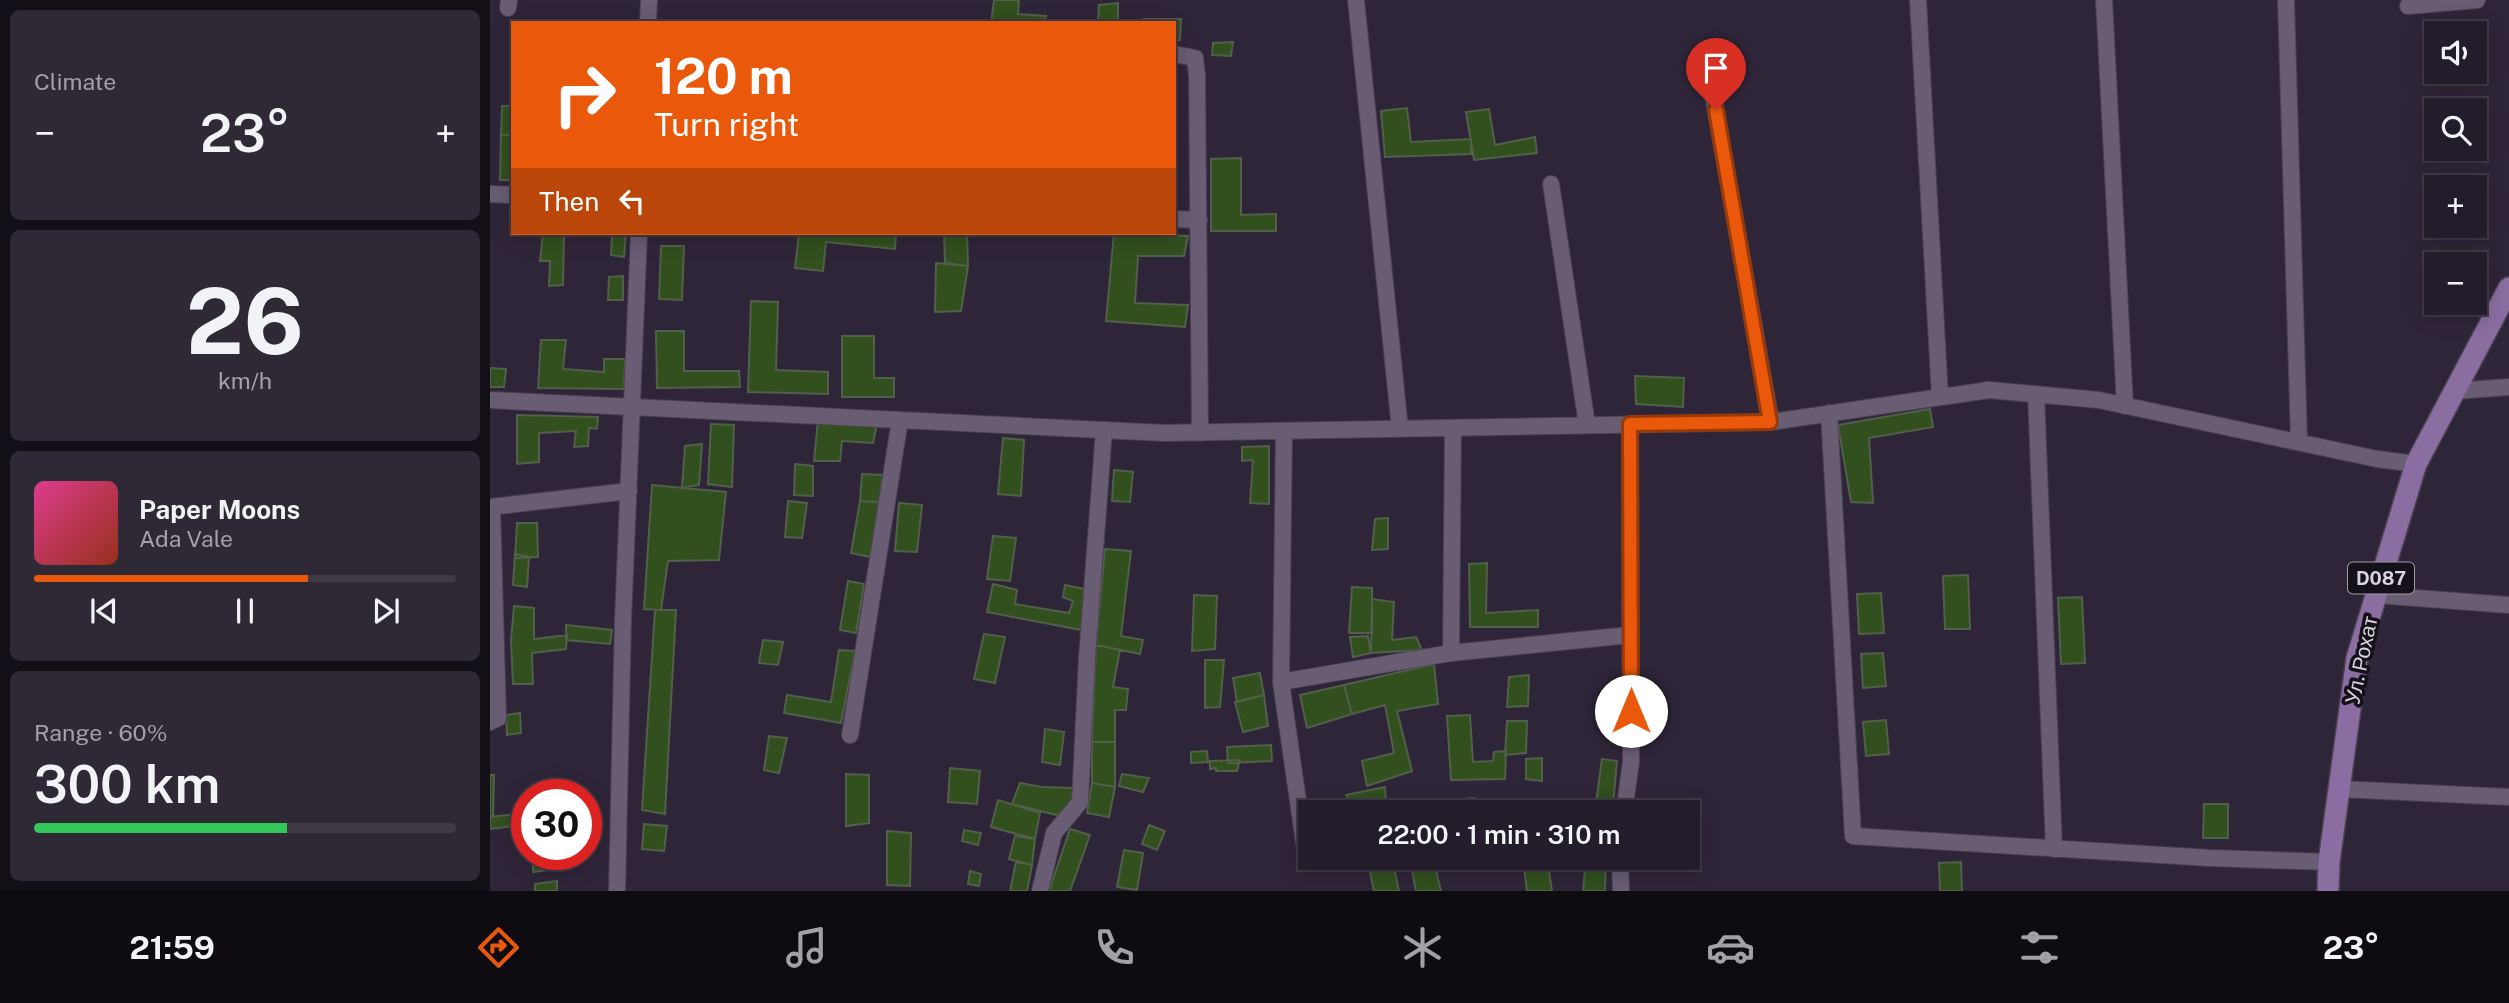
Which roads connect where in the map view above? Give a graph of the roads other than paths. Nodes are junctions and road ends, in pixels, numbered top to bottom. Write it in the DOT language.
graph roads {
  1 [pos="649,0"];
  2 [pos="1356,0"];
  3 [pos="1918,0"];
  4 [pos="2104,0"];
  5 [pos="2286,0"];
  6 [pos="2477,0"];
  7 [pos="2408,6"];
  8 [pos="648,21"];
  9 [pos="1176,54"];
  10 [pos="1711,83"];
  11 [pos="1550,184"];
  12 [pos="490,194"];
  13 [pos="511,195"];
  14 [pos="1176,219"];
  15 [pos="1199,220"];
  16 [pos="639,235"];
  17 [pos="2509,288"];
  18 [pos="2509,387"];
  19 [pos="2455,391"];
  20 [pos="2036,394"];
  21 [pos="1940,397"];
  22 [pos="490,400"];
  23 [pos="2125,406"];
  24 [pos="632,407"];
  25 [pos="1829,413"];
  26 [pos="900,420"];
  27 [pos="1770,422"];
  28 [pos="1630,424"];
  29 [pos="1587,425"];
  30 [pos="1453,428"];
  31 [pos="1400,429"];
  32 [pos="1104,430"];
  33 [pos="1284,431"];
  34 [pos="1200,433"];
  35 [pos="2299,442"];
  36 [pos="2416,464"];
  37 [pos="629,491"];
  38 [pos="491,507"];
  39 [pos="2376,595"];
  40 [pos="2509,606"];
  41 [pos="1630,635"];
  42 [pos="1451,653"];
  43 [pos="1281,682"];
  44 [pos="490,722"];
  45 [pos="850,735"];
  46 [pos="2339,789"];
  47 [pos="2509,797"];
  48 [pos="1626,800"];
  49 [pos="1298,801"];
  50 [pos="2054,849"];
  51 [pos="2329,862"];
  52 [pos="1620,870"];
  53 [pos="617,891"];
  54 [pos="1040,891"];
  55 [pos="1621,891"];
  56 [pos="2328,891"];
  1 -- 8 [label="street"];
  2 -- 31 [label="street"];
  3 -- 21 [label="street"];
  4 -- 23 [label="street"];
  5 -- 35 [label="street"];
  6 -- 7 [label="street"];
  9 -- 15 [label="street"];
  10 -- 27 [label="street"];
  11 -- 29 [label="street"];
  12 -- 13 [label="street"];
  14 -- 15 [label="street"];
  15 -- 34 [label="street"];
  16 -- 24 [label="street"];
  17 -- 19 [label="main road, Ул. Рохат / D087"];
  18 -- 19 [label="street"];
  19 -- 36 [label="main road, Ул. Рохат / D087"];
  20 -- 21 [label="street"];
  20 -- 23 [label="street"];
  20 -- 50 [label="street"];
  21 -- 25 [label="street"];
  22 -- 24 [label="street"];
  23 -- 35 [label="street"];
  24 -- 26 [label="street"];
  24 -- 37 [label="street"];
  25 -- 27 [label="street"];
  25 -- 50 [label="street"];
  26 -- 32 [label="street"];
  26 -- 45 [label="street"];
  27 -- 28 [label="street"];
  28 -- 29 [label="street"];
  28 -- 41 [label="street"];
  29 -- 30 [label="street"];
  30 -- 31 [label="street"];
  30 -- 42 [label="street"];
  31 -- 33 [label="street"];
  32 -- 34 [label="street"];
  32 -- 54 [label="street"];
  33 -- 34 [label="street"];
  33 -- 43 [label="street"];
  35 -- 36 [label="street"];
  36 -- 39 [label="main road, Ул. Рохат / D087"];
  37 -- 38 [label="street"];
  37 -- 53 [label="street"];
  38 -- 44 [label="street"];
  39 -- 40 [label="street"];
  39 -- 46 [label="main road, Ул. Рохат / D087"];
  41 -- 42 [label="street"];
  41 -- 48 [label="street"];
  42 -- 43 [label="street"];
  43 -- 49 [label="street"];
  46 -- 47 [label="street"];
  46 -- 51 [label="main road, Ул. Рохат / D087"];
  50 -- 51 [label="street"];
  51 -- 56 [label="main road, Ул. Рохат / D087"];
  52 -- 55 [label="street"];
}
